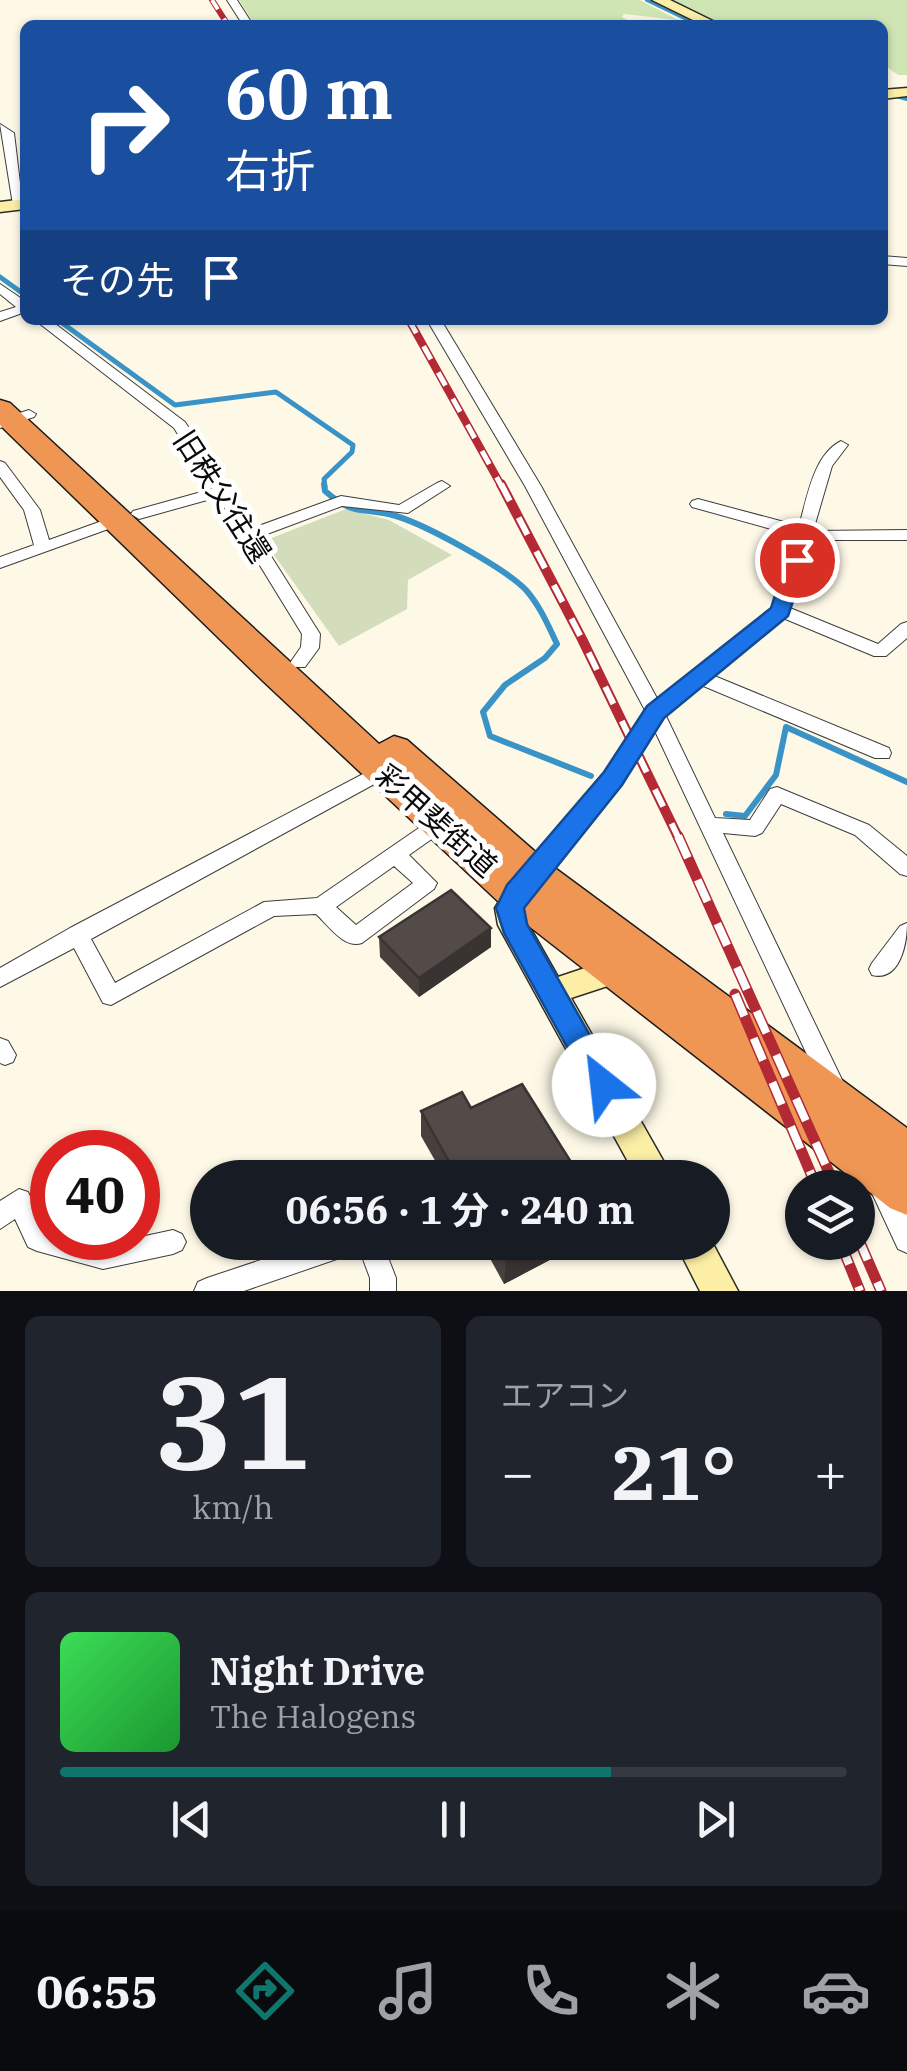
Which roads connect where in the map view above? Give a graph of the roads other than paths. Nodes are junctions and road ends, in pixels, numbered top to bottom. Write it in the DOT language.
graph roads {
  1 [pos="659,0"];
  2 [pos="703,20"];
  3 [pos="0,127"];
  4 [pos="20,194"];
  5 [pos="0,288"];
  6 [pos="20,304"];
  7 [pos="49,325"];
  8 [pos="437,325"];
  9 [pos="8,411"];
  10 [pos="841,445"];
  11 [pos="0,466"];
  12 [pos="442,486"];
  13 [pos="223,491"];
  14 [pos="698,504"];
  15 [pos="129,517"];
  16 [pos="250,534"];
  17 [pos="805,534"];
  18 [pos="907,535"];
  19 [pos="43,547"];
  20 [pos="0,562"];
  21 [pos="780,611"];
  22 [pos="907,628"];
  23 [pos="298,663"];
  24 [pos="697,676"];
  25 [pos="655,712"];
  26 [pos="882,754"];
  27 [pos="382,771"];
  28 [pos="439,824"];
  29 [pos="710,825"];
  30 [pos="394,855"];
  31 [pos="907,868"];
  32 [pos="525,883"];
  33 [pos="321,906"];
  34 [pos="907,932"];
  35 [pos="77,934"];
  36 [pos="880,969"];
  37 [pos="618,970"];
  38 [pos="0,978"];
  39 [pos="551,992"];
  40 [pos="845,1111"];
  41 [pos="646,1160"];
  42 [pos="890,1161"];
  43 [pos="907,1192"];
  44 [pos="0,1217"];
  45 [pos="907,1241"];
  46 [pos="172,1242"];
  47 [pos="299,1260"];
  48 [pos="376,1260"];
  49 [pos="703,1260"];
  50 [pos="207,1291"];
  51 [pos="382,1291"];
  52 [pos="720,1291"];
  1 -- 2 [label="street"];
  3 -- 4 [label="street"];
  5 -- 6 [label="street"];
  7 -- 13 [label="street, 旧秩父往還"];
  8 -- 25 [label="street"];
  9 -- 15 [label="highway, 彩甲斐街道"];
  10 -- 17 [label="street"];
  11 -- 19 [label="street"];
  12 -- 16 [label="street"];
  13 -- 15 [label="street"];
  13 -- 16 [label="street, 旧秩父往還"];
  14 -- 17 [label="street"];
  15 -- 19 [label="street"];
  15 -- 23 [label="highway, 彩甲斐街道"];
  15 -- 27 [label="highway, 彩甲斐街道"];
  16 -- 23 [label="street, 旧秩父往還"];
  17 -- 18 [label="street"];
  17 -- 21 [label="street"];
  19 -- 20 [label="street"];
  21 -- 22 [label="street"];
  21 -- 24 [label="street"];
  23 -- 32 [label="highway, 彩甲斐街道"];
  24 -- 25 [label="street"];
  24 -- 26 [label="street"];
  25 -- 29 [label="street"];
  25 -- 32 [label="street"];
  27 -- 28 [label="highway, 彩甲斐街道"];
  27 -- 35 [label="street"];
  28 -- 30 [label="street"];
  28 -- 32 [label="highway, 彩甲斐街道"];
  29 -- 31 [label="street"];
  29 -- 40 [label="street"];
  30 -- 33 [label="street"];
  30 -- 33 [label="street"];
  32 -- 37 [label="highway, 彩甲斐街道"];
  32 -- 39 [label="street"];
  32 -- 40 [label="highway, 彩甲斐街道"];
  33 -- 35 [label="street"];
  34 -- 36 [label="street"];
  35 -- 38 [label="street"];
  37 -- 39 [label="street"];
  37 -- 42 [label="highway, 彩甲斐街道"];
  39 -- 41 [label="street"];
  40 -- 42 [label="highway, 彩甲斐街道"];
  42 -- 43 [label="highway, 彩甲斐街道"];
  42 -- 45 [label="street"];
  44 -- 46 [label="street"];
  47 -- 50 [label="street"];
  48 -- 51 [label="street"];
  49 -- 52 [label="street"];
}
